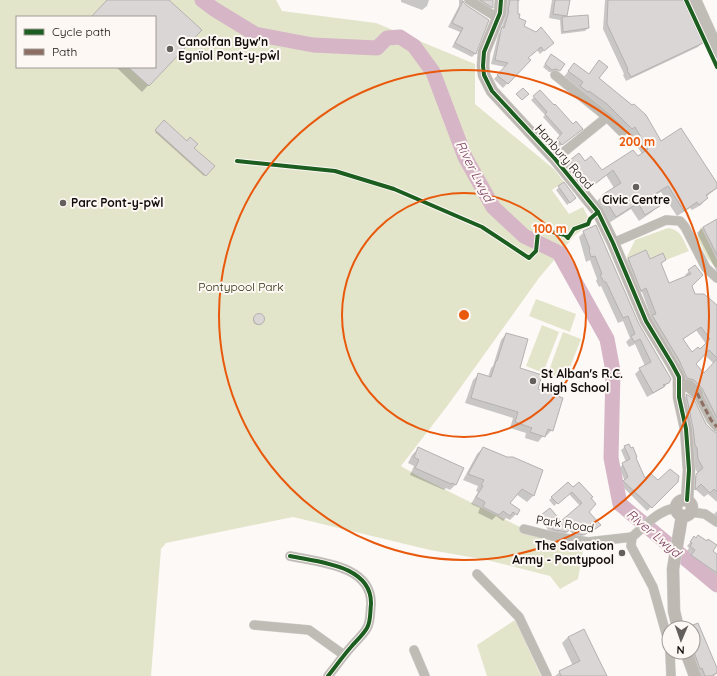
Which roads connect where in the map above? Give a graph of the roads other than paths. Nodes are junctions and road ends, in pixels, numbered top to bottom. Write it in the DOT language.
graph roads {
  1 [pos="469,0"];
  2 [pos="501,0"];
  3 [pos="694,0"];
  4 [pos="498,18"];
  5 [pos="717,51"];
  6 [pos="555,75"];
  7 [pos="607,117"];
  8 [pos="622,132"];
  9 [pos="555,159"];
  10 [pos="613,243"];
  11 [pos="717,278"];
  12 [pos="679,384"];
  13 [pos="696,393"];
  14 [pos="717,427"];
  15 [pos="683,512"];
  16 [pos="717,522"];
  17 [pos="524,529"];
  18 [pos="634,536"];
  19 [pos="290,556"];
  20 [pos="477,574"];
  21 [pos="662,620"];
  22 [pos="676,620"];
  23 [pos="254,625"];
  24 [pos="414,650"];
  25 [pos="344,655"];
  26 [pos="670,660"];
  27 [pos="689,660"];
  28 [pos="671,675"];
  29 [pos="328,676"];
  30 [pos="425,676"];
  31 [pos="548,676"];
  32 [pos="695,676"];
  1 -- 4 [label="street"];
  2 -- 4 [label="street, Hanbury Road"];
  3 -- 5 [label="main road"];
  4 -- 9 [label="street, Hanbury Road"];
  6 -- 7 [label="street"];
  7 -- 8 [label="street"];
  7 -- 9 [label="street"];
  9 -- 10 [label="street, Hanbury Road"];
  10 -- 11 [label="street"];
  10 -- 12 [label="street, Hanbury Road"];
  12 -- 13 [label="street"];
  12 -- 15 [label="street, Hanbury Road"];
  13 -- 14 [label="street"];
  15 -- 16 [label="street"];
  15 -- 18 [label="street"];
  15 -- 22 [label="street"];
  17 -- 18 [label="street, Park Road"];
  18 -- 21 [label="street"];
  19 -- 25 [label="street"];
  20 -- 31 [label="street"];
  23 -- 25 [label="street"];
  24 -- 30 [label="street"];
  25 -- 29 [label="street"];
  26 -- 28 [label="street"];
  27 -- 32 [label="street"];
}
